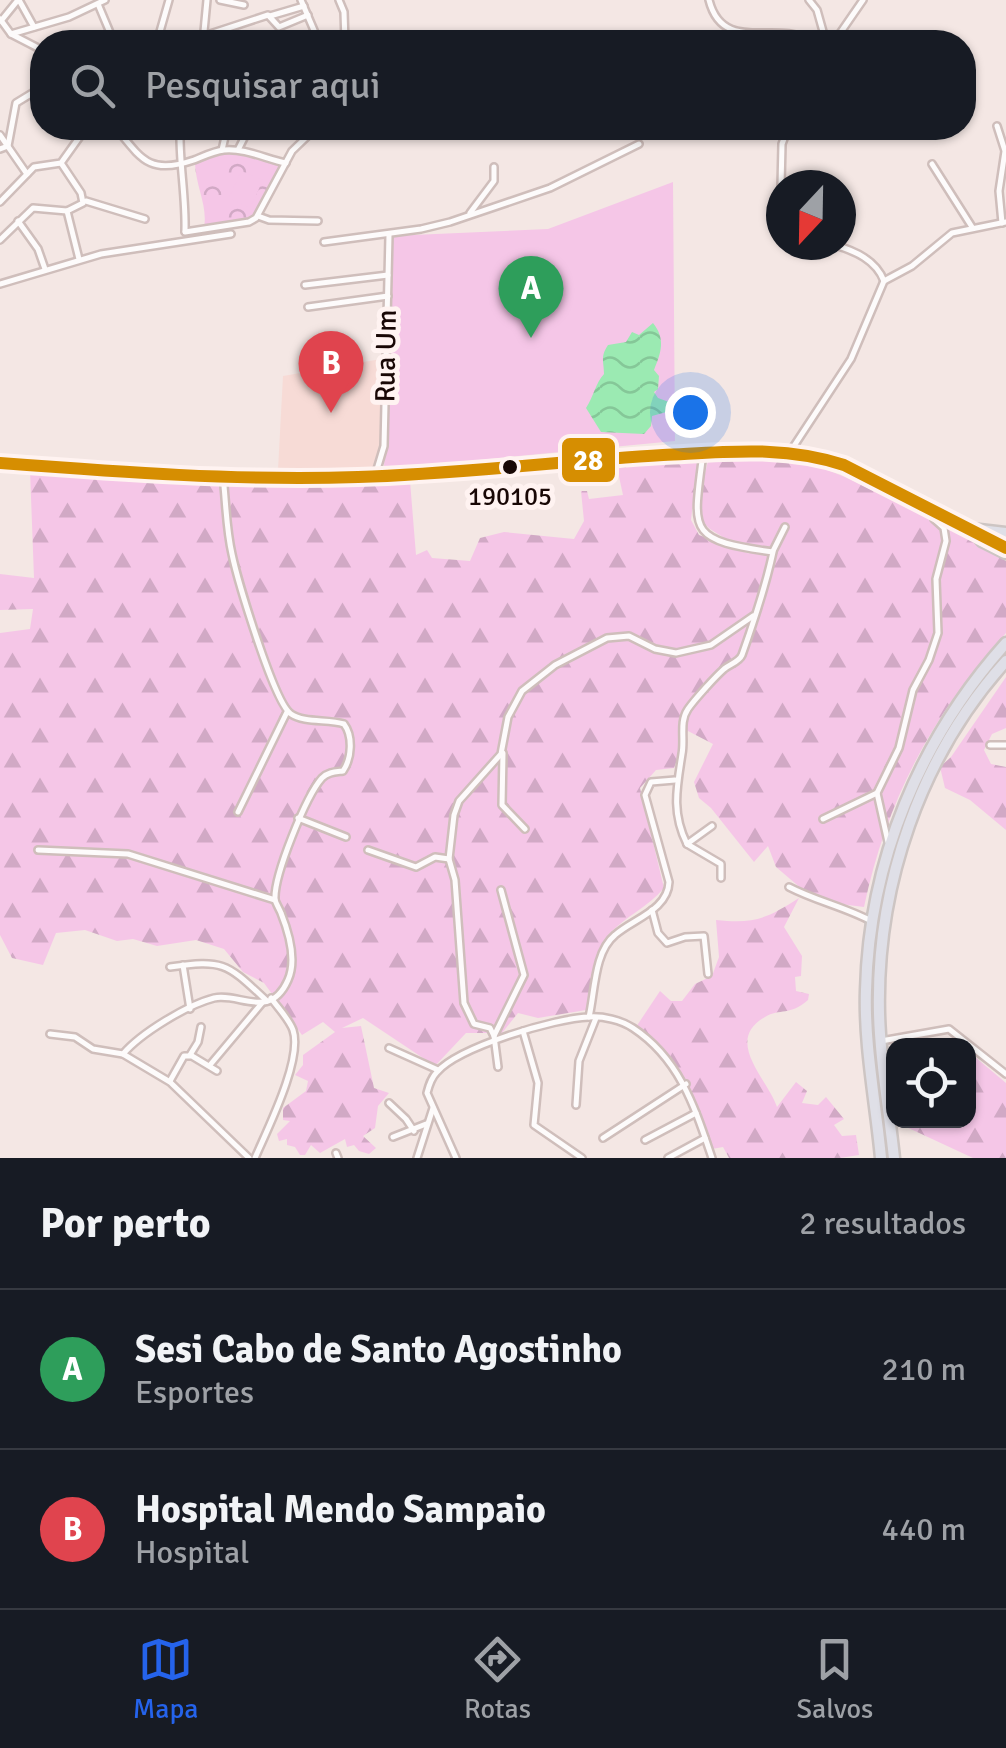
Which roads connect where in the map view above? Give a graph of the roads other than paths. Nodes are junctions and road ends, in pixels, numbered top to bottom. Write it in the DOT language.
graph roads {
  1 [pos="18,0"];
  2 [pos="86,0"];
  3 [pos="169,0"];
  4 [pos="207,0"];
  5 [pos="220,0"];
  6 [pos="338,0"];
  7 [pos="709,0"];
  8 [pos="808,0"];
  9 [pos="863,0"];
  10 [pos="101,2"];
  11 [pos="302,3"];
  12 [pos="244,5"];
  13 [pos="270,16"];
  14 [pos="308,16"];
  15 [pos="0,21"];
  16 [pos="34,27"];
  17 [pos="110,30"];
  18 [pos="161,30"];
  19 [pos="205,30"];
  20 [pos="230,30"];
  21 [pos="314,30"];
  22 [pos="345,30"];
  23 [pos="741,30"];
  24 [pos="823,30"];
  25 [pos="842,30"];
  26 [pos="11,34"];
  27 [pos="30,44"];
  28 [pos="30,95"];
  29 [pos="997,126"];
  30 [pos="0,135"];
  31 [pos="75,140"];
  32 [pos="127,140"];
  33 [pos="180,140"];
  34 [pos="224,140"];
  35 [pos="243,140"];
  36 [pos="302,140"];
  37 [pos="784,140"];
  38 [pos="639,144"];
  39 [pos="8,146"];
  40 [pos="0,149"];
  41 [pos="222,150"];
  42 [pos="238,150"];
  43 [pos="61,163"];
  44 [pos="286,163"];
  45 [pos="932,164"];
  46 [pos="179,165"];
  47 [pos="494,167"];
  48 [pos="781,170"];
  49 [pos="27,174"];
  50 [pos="84,200"];
  51 [pos="0,202"];
  52 [pos="67,211"];
  53 [pos="469,215"];
  54 [pos="258,216"];
  55 [pos="145,219"];
  56 [pos="18,221"];
  57 [pos="318,221"];
  58 [pos="1004,222"];
  59 [pos="972,226"];
  60 [pos="231,234"];
  61 [pos="390,234"];
  62 [pos="186,235"];
  63 [pos="0,240"];
  64 [pos="324,242"];
  65 [pos="856,253"];
  66 [pos="78,259"];
  67 [pos="45,269"];
  68 [pos="388,275"];
  69 [pos="884,281"];
  70 [pos="0,284"];
  71 [pos="305,285"];
  72 [pos="388,296"];
  73 [pos="308,308"];
  74 [pos="703,452"];
  75 [pos="790,452"];
  76 [pos="0,463"];
  77 [pos="223,476"];
  78 [pos="375,476"];
  79 [pos="935,510"];
  80 [pos="785,527"];
  81 [pos="971,529"];
  82 [pos="1006,533"];
  83 [pos="1006,550"];
  84 [pos="773,552"];
  85 [pos="752,616"];
  86 [pos="1006,643"];
  87 [pos="1006,662"];
  88 [pos="287,712"];
  89 [pos="1006,744"];
  90 [pos="990,745"];
  91 [pos="503,750"];
  92 [pos="675,780"];
  93 [pos="877,793"];
  94 [pos="238,812"];
  95 [pos="298,818"];
  96 [pos="823,819"];
  97 [pos="712,826"];
  98 [pos="525,828"];
  99 [pos="346,837"];
  100 [pos="687,844"];
  101 [pos="889,844"];
  102 [pos="38,850"];
  103 [pos="368,850"];
  104 [pos="450,859"];
  105 [pos="721,878"];
  106 [pos="790,887"];
  107 [pos="501,890"];
  108 [pos="275,900"];
  109 [pos="652,910"];
  110 [pos="871,921"];
  111 [pos="182,965"];
  112 [pos="170,967"];
  113 [pos="708,974"];
  114 [pos="266,1000"];
  115 [pos="190,1008"];
  116 [pos="593,1017"];
  117 [pos="200,1027"];
  118 [pos="523,1031"];
  119 [pos="50,1034"];
  120 [pos="494,1039"];
  121 [pos="880,1042"];
  122 [pos="390,1048"];
  123 [pos="123,1054"];
  124 [pos="190,1055"];
  125 [pos="210,1066"];
  126 [pos="498,1067"];
  127 [pos="438,1070"];
  128 [pos="217,1071"];
  129 [pos="1006,1074"];
  130 [pos="170,1082"];
  131 [pos="686,1084"];
  132 [pos="388,1102"];
  133 [pos="576,1105"];
  134 [pos="432,1108"];
  135 [pos="696,1112"];
  136 [pos="426,1124"];
  137 [pos="414,1131"];
  138 [pos="392,1137"];
  139 [pos="603,1138"];
  140 [pos="705,1138"];
  141 [pos="645,1140"];
  142 [pos="252,1158"];
  143 [pos="416,1158"];
  144 [pos="456,1158"];
  145 [pos="582,1158"];
  146 [pos="668,1158"];
  147 [pos="712,1158"];
  148 [pos="881,1158"];
  149 [pos="894,1158"];
  1 -- 15 [label="street"];
  1 -- 16 [label="street"];
  2 -- 10 [label="street"];
  3 -- 18 [label="street"];
  4 -- 19 [label="street"];
  5 -- 12 [label="street"];
  6 -- 22 [label="street"];
  7 -- 23 [label="street"];
  8 -- 24 [label="street"];
  9 -- 25 [label="street"];
  10 -- 16 [label="street"];
  10 -- 17 [label="street"];
  11 -- 13 [label="street"];
  11 -- 14 [label="street"];
  13 -- 14 [label="street"];
  13 -- 20 [label="street"];
  14 -- 21 [label="street"];
  15 -- 26 [label="street"];
  16 -- 26 [label="street"];
  26 -- 27 [label="street"];
  28 -- 39 [label="street"];
  29 -- 58 [label="street"];
  30 -- 39 [label="street"];
  31 -- 43 [label="street"];
  32 -- 46 [label="street"];
  33 -- 46 [label="street"];
  34 -- 41 [label="street"];
  35 -- 42 [label="street"];
  36 -- 44 [label="street"];
  37 -- 48 [label="street"];
  38 -- 53 [label="street"];
  39 -- 40 [label="street"];
  39 -- 49 [label="street"];
  41 -- 42 [label="street"];
  41 -- 46 [label="street"];
  42 -- 44 [label="street"];
  43 -- 49 [label="street"];
  43 -- 50 [label="street"];
  44 -- 54 [label="street"];
  45 -- 59 [label="street"];
  46 -- 62 [label="street"];
  47 -- 53 [label="street"];
  49 -- 51 [label="street"];
  50 -- 52 [label="street"];
  50 -- 55 [label="street"];
  52 -- 56 [label="street"];
  52 -- 66 [label="street"];
  53 -- 61 [label="street"];
  54 -- 57 [label="street"];
  54 -- 62 [label="street"];
  56 -- 63 [label="street"];
  56 -- 67 [label="street"];
  58 -- 59 [label="street"];
  59 -- 69 [label="street"];
  60 -- 62 [label="street"];
  61 -- 64 [label="street"];
  61 -- 68 [label="street, Rua Um"];
  62 -- 66 [label="street"];
  65 -- 69 [label="street"];
  66 -- 67 [label="street"];
  67 -- 70 [label="street"];
  68 -- 71 [label="street"];
  68 -- 72 [label="street, Rua Um"];
  69 -- 75 [label="street"];
  72 -- 73 [label="street"];
  72 -- 78 [label="street, Rua Um"];
  74 -- 75 [label="main road"];
  74 -- 78 [label="main road"];
  74 -- 84 [label="street"];
  75 -- 79 [label="main road"];
  76 -- 77 [label="main road"];
  77 -- 78 [label="main road"];
  77 -- 88 [label="street"];
  79 -- 81 [label="main road"];
  79 -- 93 [label="street"];
  80 -- 84 [label="street"];
  81 -- 82 [label="highway"];
  81 -- 83 [label="highway"];
  84 -- 85 [label="street"];
  85 -- 91 [label="street"];
  85 -- 92 [label="street"];
  86 -- 101 [label="highway"];
  87 -- 121 [label="highway"];
  88 -- 94 [label="street"];
  88 -- 95 [label="street"];
  89 -- 90 [label="street"];
  91 -- 98 [label="street"];
  91 -- 104 [label="street"];
  92 -- 100 [label="street"];
  92 -- 109 [label="street"];
  93 -- 96 [label="street"];
  93 -- 101 [label="street"];
  95 -- 99 [label="street"];
  95 -- 108 [label="street"];
  97 -- 100 [label="street"];
  100 -- 105 [label="street"];
  101 -- 110 [label="highway"];
  102 -- 108 [label="street"];
  103 -- 104 [label="street"];
  104 -- 120 [label="street"];
  106 -- 110 [label="street"];
  107 -- 120 [label="street"];
  108 -- 114 [label="street"];
  109 -- 113 [label="street"];
  109 -- 116 [label="street"];
  110 -- 148 [label="highway"];
  111 -- 112 [label="street"];
  111 -- 114 [label="street"];
  111 -- 115 [label="street"];
  114 -- 115 [label="street"];
  114 -- 125 [label="street"];
  114 -- 142 [label="street"];
  115 -- 123 [label="street"];
  116 -- 118 [label="street"];
  116 -- 131 [label="street"];
  116 -- 133 [label="street"];
  117 -- 124 [label="street"];
  118 -- 120 [label="street"];
  118 -- 145 [label="street"];
  119 -- 123 [label="street"];
  120 -- 126 [label="street"];
  120 -- 127 [label="street"];
  121 -- 129 [label="street"];
  121 -- 149 [label="highway"];
  122 -- 127 [label="street"];
  123 -- 130 [label="street"];
  124 -- 125 [label="street"];
  124 -- 130 [label="street"];
  125 -- 128 [label="street"];
  127 -- 134 [label="street"];
  130 -- 142 [label="street"];
  131 -- 135 [label="street"];
  131 -- 139 [label="street"];
  132 -- 137 [label="street"];
  134 -- 136 [label="street"];
  134 -- 144 [label="street"];
  135 -- 140 [label="street"];
  135 -- 141 [label="street"];
  136 -- 137 [label="street"];
  136 -- 143 [label="street"];
  137 -- 138 [label="street"];
  140 -- 146 [label="street"];
  140 -- 147 [label="street"];
}
